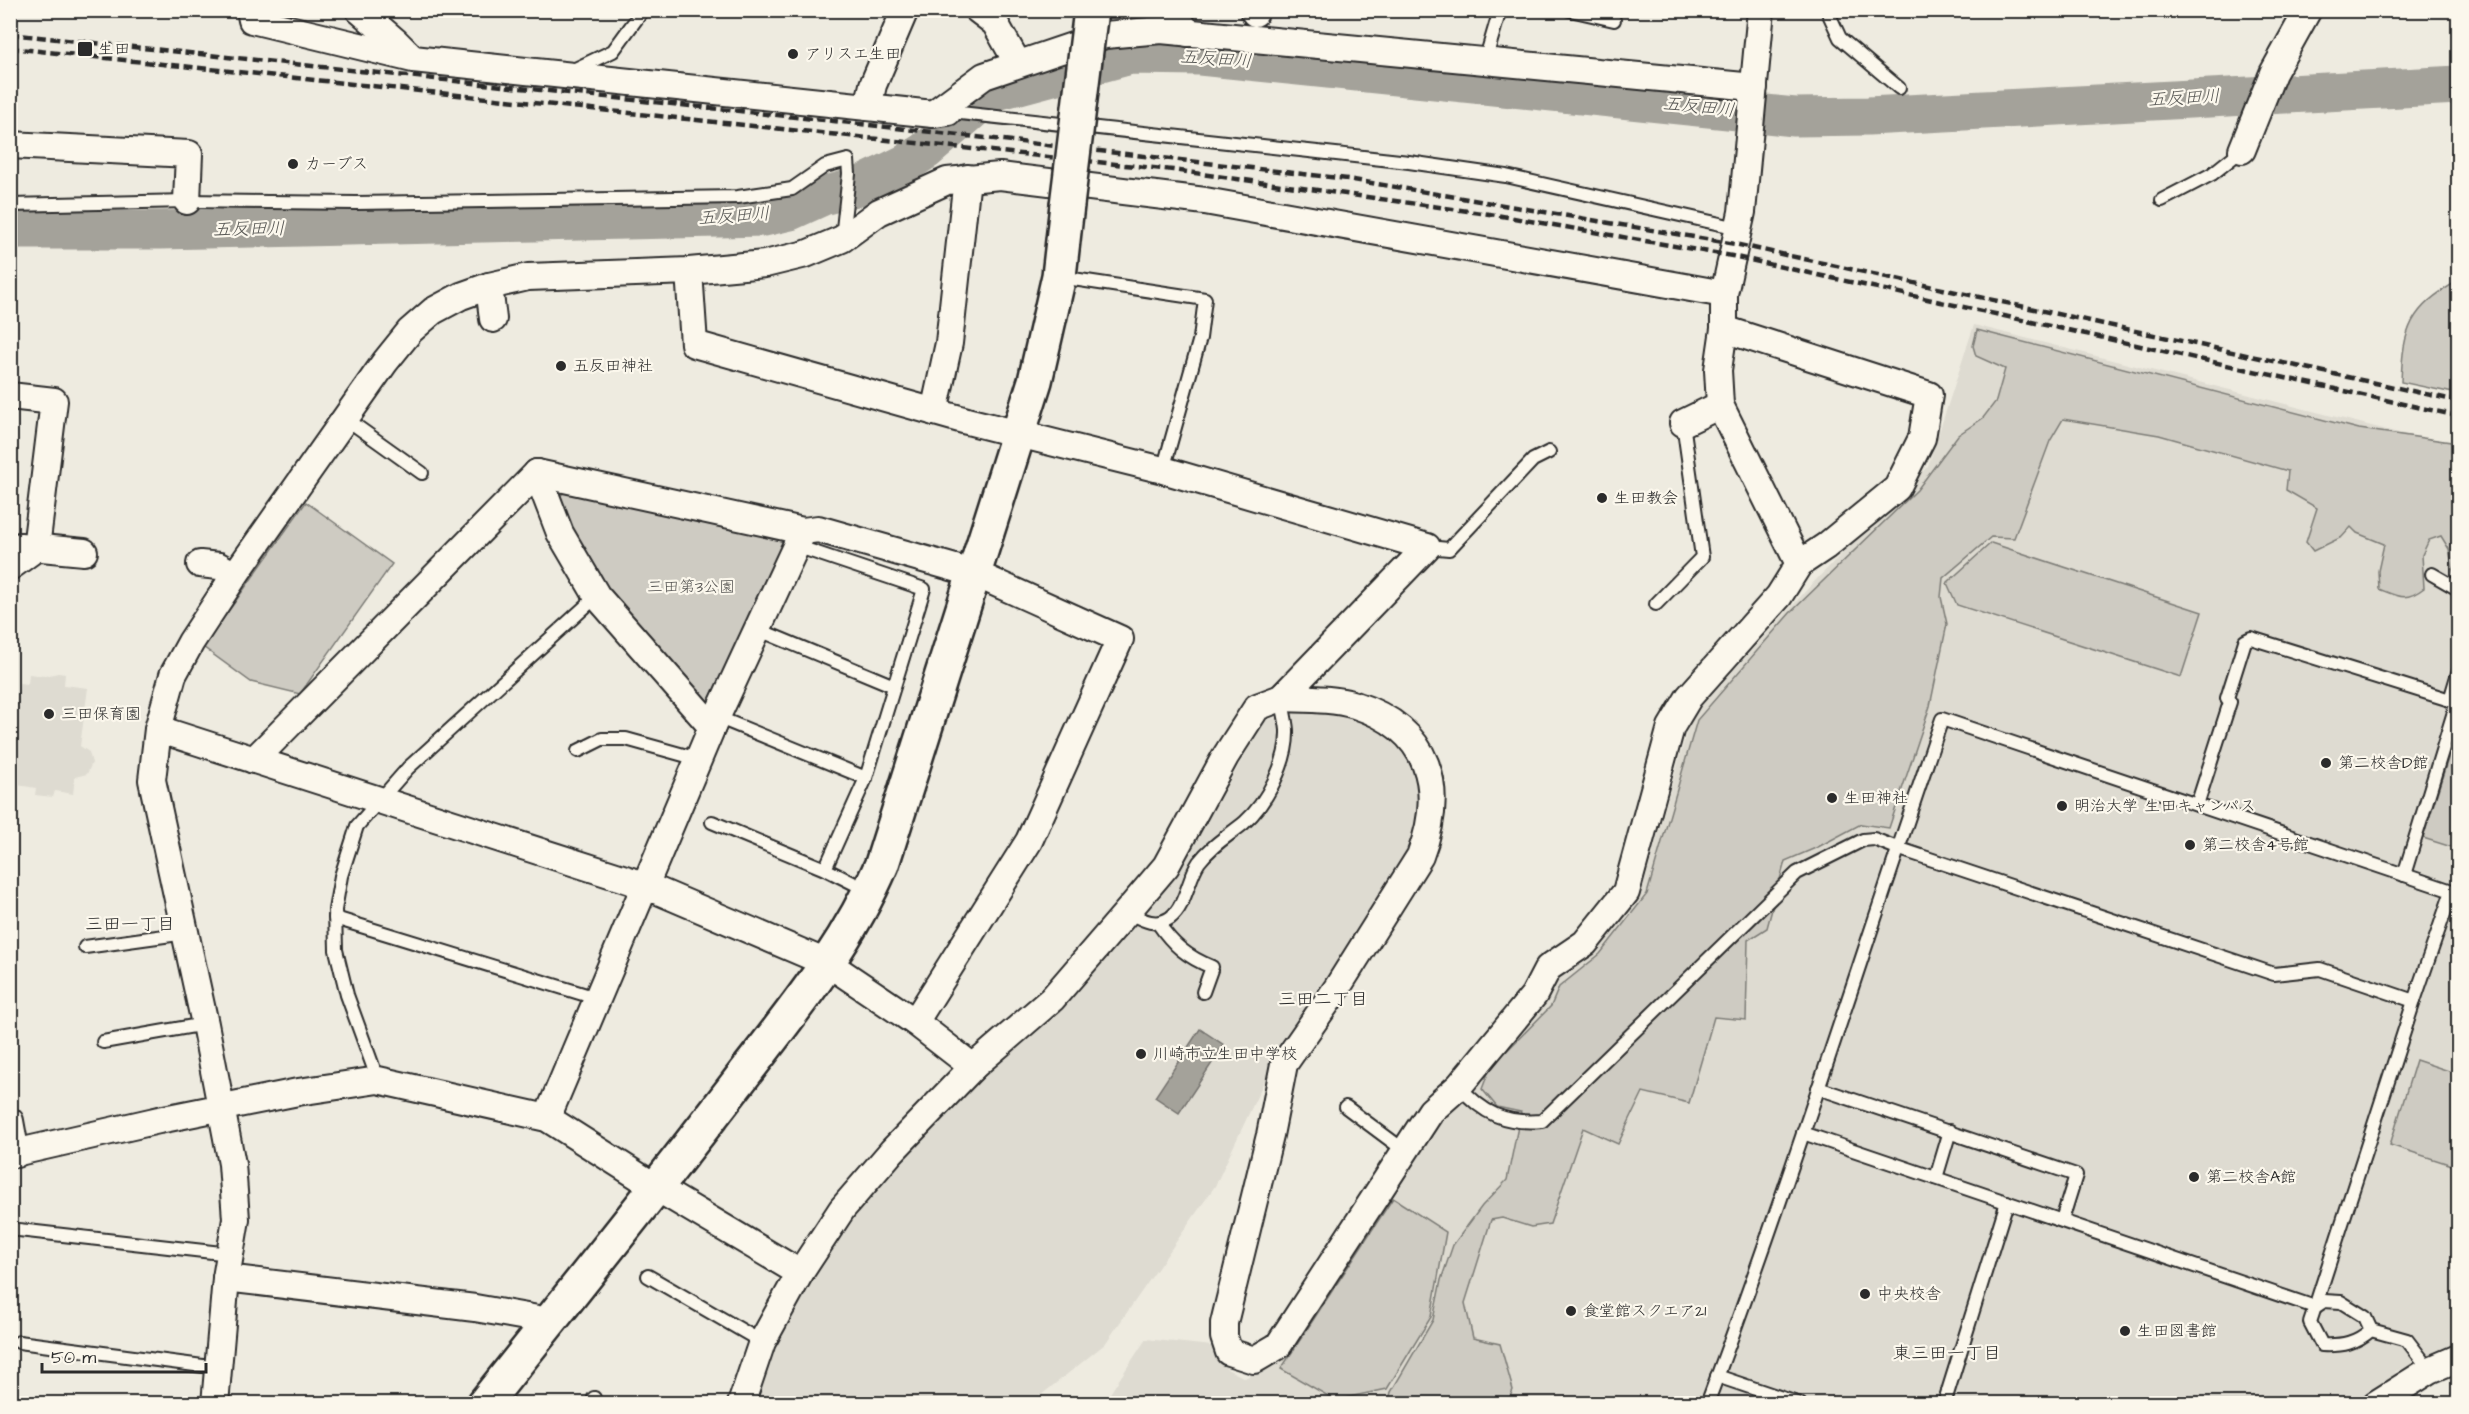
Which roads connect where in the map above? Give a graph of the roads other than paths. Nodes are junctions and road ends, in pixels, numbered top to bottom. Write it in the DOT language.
graph roads {
  1 [pos="250,10"];
  2 [pos="359,10"];
  3 [pos="643,10"];
  4 [pos="905,10"];
  5 [pos="978,10"];
  6 [pos="1091,10"];
  7 [pos="1172,10"];
  8 [pos="1500,10"];
  9 [pos="1570,10"];
  10 [pos="1761,10"];
  11 [pos="1827,10"];
  12 [pos="2308,10"];
  13 [pos="1585,12"];
  14 [pos="1614,20"];
  15 [pos="1188,33"];
  16 [pos="413,59"];
  17 [pos="1485,61"];
  18 [pos="1018,64"];
  19 [pos="567,75"];
  20 [pos="1899,88"];
  21 [pos="1754,92"];
  22 [pos="948,106"];
  23 [pos="868,107"];
  24 [pos="10,146"];
  25 [pos="2242,150"];
  26 [pos="967,178"];
  27 [pos="2162,200"];
  28 [pos="187,201"];
  29 [pos="10,205"];
  30 [pos="1738,228"];
  31 [pos="842,232"];
  32 [pos="689,271"];
  33 [pos="1059,276"];
  34 [pos="489,286"];
  35 [pos="1724,294"];
  36 [pos="493,319"];
  37 [pos="1725,329"];
  38 [pos="10,396"];
  39 [pos="1720,405"];
  40 [pos="934,412"];
  41 [pos="345,418"];
  42 [pos="1683,423"];
  43 [pos="1018,435"];
  44 [pos="1549,452"];
  45 [pos="1163,470"];
  46 [pos="422,473"];
  47 [pos="537,473"];
  48 [pos="800,539"];
  49 [pos="10,546"];
  50 [pos="1427,547"];
  51 [pos="36,548"];
  52 [pos="84,552"];
  53 [pos="200,564"];
  54 [pos="1799,564"];
  55 [pos="10,567"];
  56 [pos="976,574"];
  57 [pos="2432,574"];
  58 [pos="234,575"];
  59 [pos="2458,589"];
  60 [pos="597,596"];
  61 [pos="1656,603"];
  62 [pos="757,629"];
  63 [pos="2458,673"];
  64 [pos="894,686"];
  65 [pos="1281,698"];
  66 [pos="2455,701"];
  67 [pos="714,722"];
  68 [pos="158,729"];
  69 [pos="578,752"];
  70 [pos="698,759"];
  71 [pos="254,760"];
  72 [pos="866,778"];
  73 [pos="380,800"];
  74 [pos="2198,805"];
  75 [pos="712,822"];
  76 [pos="1898,848"];
  77 [pos="825,869"];
  78 [pos="2404,874"];
  79 [pos="644,885"];
  80 [pos="870,892"];
  81 [pos="1127,912"];
  82 [pos="335,918"];
  83 [pos="1158,923"];
  84 [pos="186,933"];
  85 [pos="84,947"];
  86 [pos="830,964"];
  87 [pos="1203,992"];
  88 [pos="596,998"];
  89 [pos="2414,1001"];
  90 [pos="915,1022"];
  91 [pos="205,1024"];
  92 [pos="103,1042"];
  93 [pos="973,1067"];
  94 [pos="378,1080"];
  95 [pos="1459,1086"];
  96 [pos="1818,1088"];
  97 [pos="1346,1107"];
  98 [pos="220,1109"];
  99 [pos="547,1118"];
  100 [pos="10,1121"];
  101 [pos="1950,1131"];
  102 [pos="1803,1133"];
  103 [pos="1405,1151"];
  104 [pos="13,1154"];
  105 [pos="1936,1178"];
  106 [pos="657,1188"];
  107 [pos="2007,1202"];
  108 [pos="2062,1220"];
  109 [pos="10,1229"];
  110 [pos="230,1254"];
  111 [pos="800,1273"];
  112 [pos="648,1276"];
  113 [pos="226,1278"];
  114 [pos="2315,1307"];
  115 [pos="549,1321"];
  116 [pos="2371,1330"];
  117 [pos="19,1342"];
  118 [pos="762,1342"];
  119 [pos="2458,1358"];
  120 [pos="218,1368"];
  121 [pos="2430,1370"];
  122 [pos="1718,1376"];
  123 [pos="215,1404"];
  124 [pos="484,1404"];
  125 [pos="741,1404"];
  126 [pos="1707,1404"];
  127 [pos="1800,1404"];
  128 [pos="1944,1404"];
  129 [pos="2376,1404"];
  1 -- 16 [label="street"];
  2 -- 16 [label="street"];
  3 -- 19 [label="lane"];
  4 -- 23 [label="street"];
  5 -- 18 [label="street"];
  6 -- 33 [label="street, bridge"];
  7 -- 15 [label="street"];
  8 -- 17 [label="lane"];
  9 -- 13 [label="lane"];
  10 -- 21 [label="street"];
  11 -- 20 [label="lane"];
  12 -- 25 [label="street"];
  13 -- 14 [label="lane"];
  15 -- 17 [label="street"];
  15 -- 18 [label="street"];
  16 -- 19 [label="street"];
  17 -- 21 [label="street"];
  18 -- 22 [label="street"];
  19 -- 23 [label="street"];
  21 -- 30 [label="street"];
  22 -- 23 [label="street"];
  22 -- 30 [label="lane"];
  24 -- 28 [label="street"];
  25 -- 27 [label="lane"];
  26 -- 31 [label="street"];
  26 -- 35 [label="street"];
  26 -- 40 [label="street"];
  28 -- 29 [label="lane"];
  28 -- 31 [label="lane"];
  30 -- 35 [label="street"];
  31 -- 32 [label="street"];
  32 -- 34 [label="street"];
  32 -- 40 [label="street"];
  33 -- 43 [label="street"];
  33 -- 45 [label="lane"];
  34 -- 36 [label="street"];
  34 -- 41 [label="street"];
  35 -- 37 [label="street"];
  37 -- 39 [label="street"];
  37 -- 54 [label="street"];
  38 -- 51 [label="street"];
  39 -- 42 [label="street"];
  39 -- 54 [label="street"];
  40 -- 43 [label="street"];
  41 -- 46 [label="lane"];
  41 -- 58 [label="street"];
  42 -- 61 [label="lane"];
  43 -- 45 [label="street"];
  43 -- 56 [label="street"];
  44 -- 50 [label="lane"];
  45 -- 50 [label="street"];
  47 -- 48 [label="street"];
  47 -- 60 [label="street"];
  47 -- 71 [label="street"];
  48 -- 56 [label="street"];
  48 -- 62 [label="street"];
  48 -- 64 [label="lane"];
  49 -- 51 [label="street"];
  50 -- 65 [label="street"];
  51 -- 52 [label="street"];
  51 -- 55 [label="street"];
  53 -- 58 [label="street"];
  54 -- 95 [label="street"];
  56 -- 80 [label="street"];
  56 -- 90 [label="street"];
  57 -- 59 [label="lane"];
  58 -- 68 [label="street"];
  60 -- 67 [label="street"];
  60 -- 73 [label="lane"];
  62 -- 64 [label="lane"];
  62 -- 67 [label="street"];
  63 -- 66 [label="lane"];
  64 -- 72 [label="lane"];
  65 -- 81 [label="street"];
  65 -- 83 [label="lane"];
  65 -- 103 [label="street"];
  66 -- 74 [label="lane"];
  66 -- 78 [label="lane"];
  67 -- 70 [label="street"];
  67 -- 72 [label="lane"];
  68 -- 71 [label="street"];
  68 -- 84 [label="street"];
  69 -- 70 [label="lane"];
  70 -- 79 [label="street"];
  71 -- 73 [label="street"];
  72 -- 77 [label="lane"];
  73 -- 79 [label="street"];
  73 -- 82 [label="lane"];
  74 -- 76 [label="lane"];
  74 -- 78 [label="lane"];
  75 -- 77 [label="lane"];
  76 -- 89 [label="lane"];
  76 -- 95 [label="lane"];
  76 -- 96 [label="lane"];
  77 -- 80 [label="lane"];
  78 -- 89 [label="lane"];
  79 -- 86 [label="street"];
  79 -- 88 [label="street"];
  80 -- 86 [label="street"];
  81 -- 83 [label="lane"];
  81 -- 93 [label="street"];
  82 -- 88 [label="lane"];
  82 -- 94 [label="lane"];
  83 -- 87 [label="lane"];
  84 -- 85 [label="lane"];
  84 -- 91 [label="street"];
  86 -- 90 [label="street"];
  86 -- 106 [label="street"];
  88 -- 99 [label="street"];
  89 -- 114 [label="lane"];
  90 -- 93 [label="street"];
  91 -- 92 [label="lane"];
  91 -- 98 [label="street"];
  93 -- 111 [label="street"];
  94 -- 98 [label="street"];
  94 -- 99 [label="street"];
  95 -- 103 [label="street"];
  96 -- 101 [label="lane"];
  96 -- 102 [label="lane"];
  97 -- 103 [label="lane"];
  98 -- 104 [label="street"];
  98 -- 110 [label="street"];
  99 -- 106 [label="street"];
  100 -- 104 [label="street"];
  101 -- 105 [label="lane"];
  101 -- 108 [label="lane"];
  102 -- 105 [label="lane"];
  102 -- 122 [label="lane"];
  105 -- 107 [label="lane"];
  106 -- 111 [label="street"];
  106 -- 115 [label="street"];
  107 -- 108 [label="lane"];
  107 -- 128 [label="lane"];
  108 -- 114 [label="lane"];
  109 -- 110 [label="lane"];
  110 -- 113 [label="street"];
  111 -- 118 [label="street"];
  112 -- 118 [label="lane"];
  113 -- 115 [label="street"];
  113 -- 120 [label="street"];
  114 -- 116 [label="lane"];
  114 -- 116 [label="lane"];
  115 -- 124 [label="street"];
  116 -- 121 [label="lane"];
  117 -- 120 [label="lane"];
  118 -- 125 [label="street"];
  119 -- 121 [label="street"];
  120 -- 123 [label="street"];
  121 -- 129 [label="street"];
  122 -- 126 [label="lane"];
  122 -- 127 [label="lane"];
}
